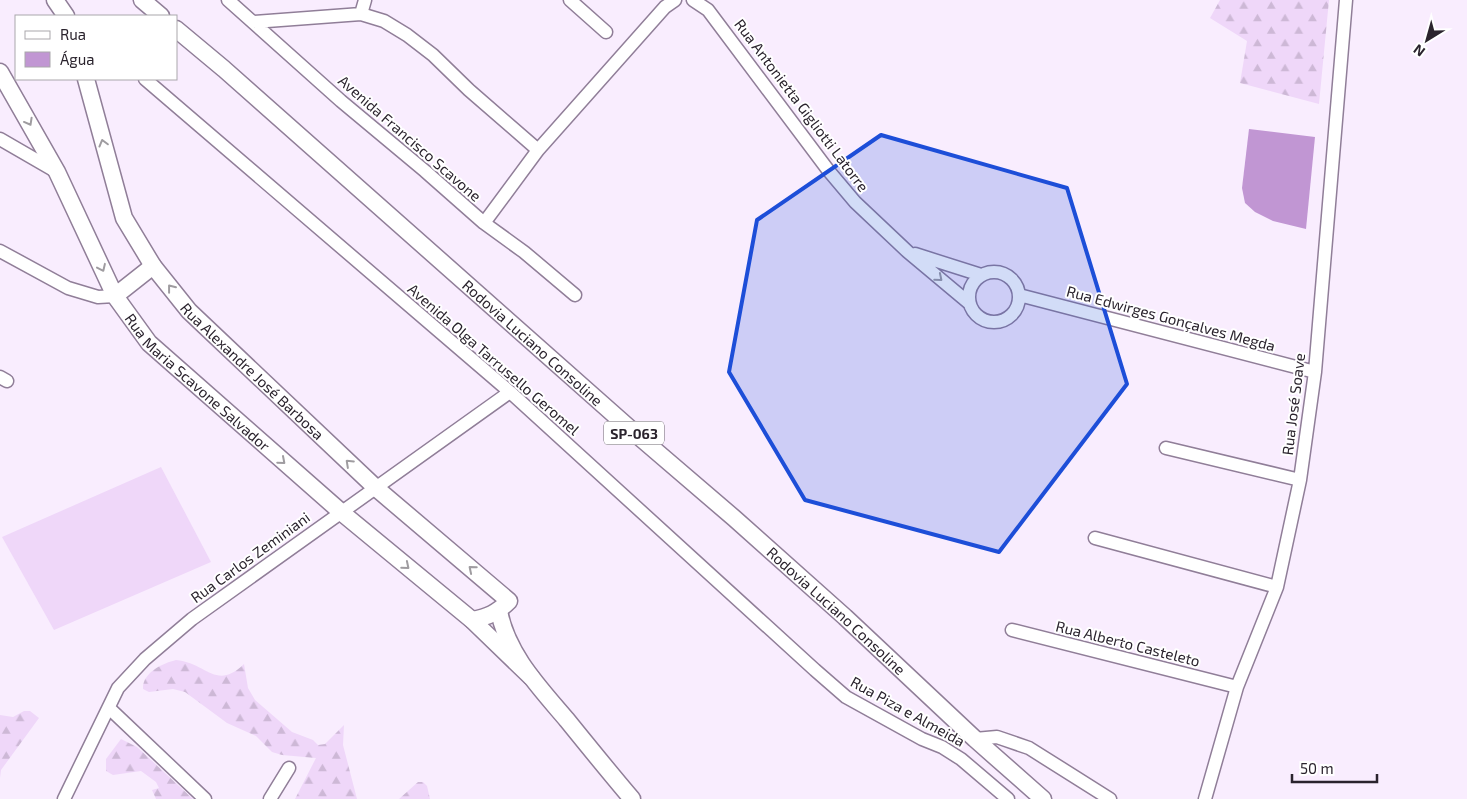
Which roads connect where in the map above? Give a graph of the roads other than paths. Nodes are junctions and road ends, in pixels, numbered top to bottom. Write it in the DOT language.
graph roads {
  1 [pos="55,0"];
  2 [pos="142,0"];
  3 [pos="228,0"];
  4 [pos="365,0"];
  5 [pos="570,0"];
  6 [pos="676,0"];
  7 [pos="693,0"];
  8 [pos="1346,0"];
  9 [pos="361,14"];
  10 [pos="65,15"];
  11 [pos="160,15"];
  12 [pos="253,22"];
  13 [pos="178,31"];
  14 [pos="606,32"];
  15 [pos="178,43"];
  16 [pos="224,69"];
  17 [pos="5,77"];
  18 [pos="86,80"];
  19 [pos="146,80"];
  20 [pos="0,139"];
  21 [pos="538,150"];
  22 [pos="57,172"];
  23 [pos="484,223"];
  24 [pos="0,251"];
  25 [pos="908,252"];
  26 [pos="154,266"];
  27 [pos="982,275"];
  28 [pos="575,295"];
  29 [pos="115,296"];
  30 [pos="1019,296"];
  31 [pos="969,303"];
  32 [pos="1314,372"];
  33 [pos="510,392"];
  34 [pos="1166,448"];
  35 [pos="1300,480"];
  36 [pos="376,488"];
  37 [pos="341,512"];
  38 [pos="1095,538"];
  39 [pos="1277,587"];
  40 [pos="504,606"];
  41 [pos="472,620"];
  42 [pos="1012,630"];
  43 [pos="815,670"];
  44 [pos="531,677"];
  45 [pos="1237,687"];
  46 [pos="109,708"];
  47 [pos="975,739"];
  48 [pos="289,768"];
  49 [pos="64,799"];
  50 [pos="205,799"];
  51 [pos="270,799"];
  52 [pos="632,799"];
  53 [pos="1008,799"];
  54 [pos="1043,799"];
  55 [pos="1110,799"];
  56 [pos="1205,799"];
  1 -- 10 [label="main road"];
  2 -- 11 [label="main road"];
  3 -- 12 [label="street, Avenida Francisco Scavone"];
  4 -- 9 [label="street"];
  5 -- 14 [label="street"];
  6 -- 21 [label="street"];
  7 -- 25 [label="street, Rua Antonietta Gigliotti Latorre"];
  8 -- 32 [label="street, Rua José Soave"];
  9 -- 12 [label="street"];
  9 -- 21 [label="street"];
  12 -- 23 [label="street, Avenida Francisco Scavone"];
  13 -- 16 [label="main road, Rodovia Luciano Consoline / SP-063"];
  15 -- 16 [label="main road"];
  16 -- 47 [label="main road, Rodovia Luciano Consoline / SP-063"];
  17 -- 22 [label="main road, Rua Maria Scavone Salvador, one-way"];
  26 -- 18 [label="main road, Rua Alexandre José Barbosa, one-way"];
  19 -- 33 [label="street, Avenida Olga Tarrusello Geromel"];
  20 -- 22 [label="street"];
  21 -- 23 [label="street"];
  22 -- 29 [label="main road, Rua Maria Scavone Salvador, one-way"];
  23 -- 28 [label="street, Avenida Francisco Scavone"];
  24 -- 29 [label="street"];
  25 -- 27 [label="street"];
  25 -- 31 [label="street, Rua Antonietta Gigliotti Latorre, one-way"];
  26 -- 29 [label="main road"];
  36 -- 26 [label="main road, Rua Alexandre José Barbosa, one-way"];
  27 -- 30 [label="street"];
  27 -- 31 [label="street"];
  29 -- 37 [label="main road, Rua Maria Scavone Salvador, one-way"];
  30 -- 31 [label="street"];
  30 -- 32 [label="street, Rua Edwirges Gonçalves Megda"];
  32 -- 35 [label="street, Rua José Soave"];
  33 -- 36 [label="street, Rua Carlos Zeminiani"];
  33 -- 43 [label="street, Avenida Olga Tarrusello Geromel"];
  34 -- 35 [label="street"];
  35 -- 39 [label="street, Rua José Soave"];
  36 -- 37 [label="street, Rua Carlos Zeminiani"];
  40 -- 36 [label="main road, Rua Alexandre José Barbosa, one-way"];
  37 -- 41 [label="main road, Rua Maria Scavone Salvador, one-way"];
  37 -- 46 [label="street, Rua Carlos Zeminiani"];
  38 -- 39 [label="street"];
  39 -- 45 [label="street, Rua José Soave"];
  40 -- 41 [label="main road"];
  40 -- 44 [label="main road"];
  41 -- 44 [label="main road, Rua Maria Scavone Salvador"];
  42 -- 45 [label="street, Rua Alberto Casteleto"];
  43 -- 53 [label="street, Rua Piza e Almeida"];
  44 -- 52 [label="main road"];
  45 -- 56 [label="street, Rua José Soave"];
  46 -- 49 [label="street, Rua Carlos Zeminiani"];
  46 -- 50 [label="street"];
  47 -- 54 [label="main road, Rodovia Luciano Consoline / SP-063"];
  47 -- 55 [label="street"];
  48 -- 51 [label="street"];
}
